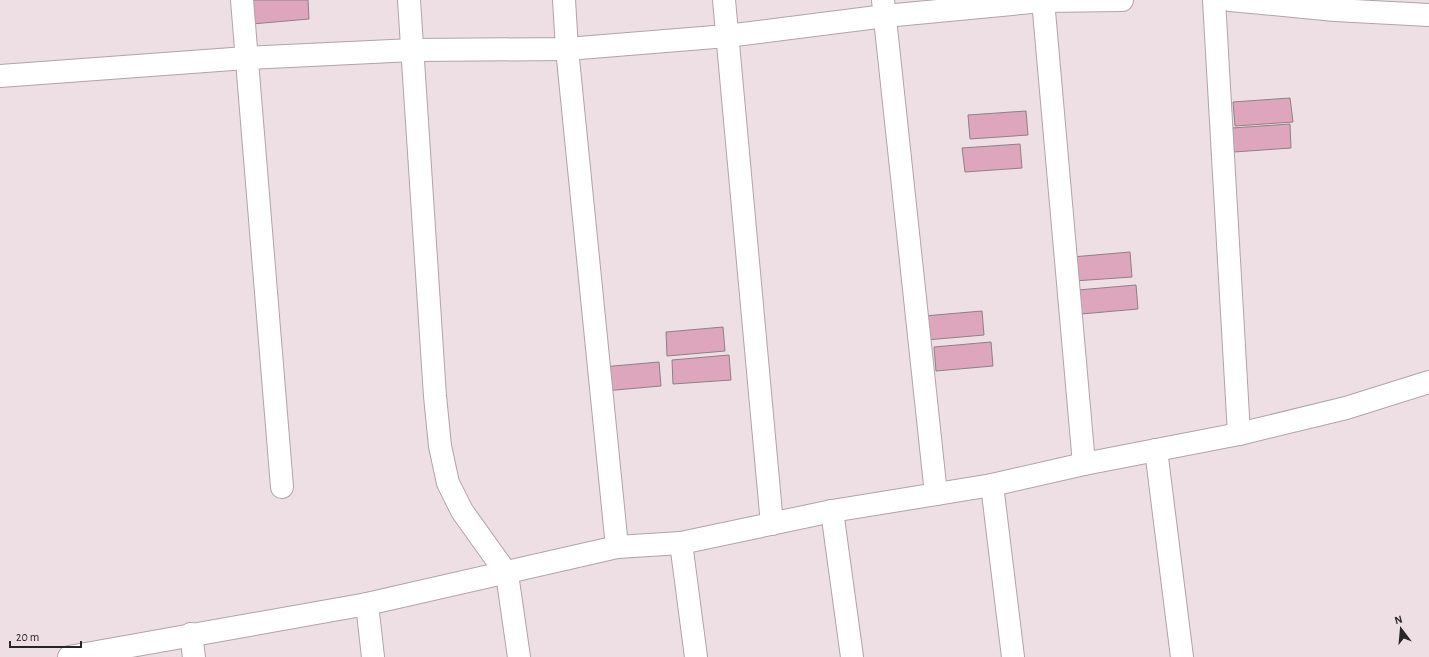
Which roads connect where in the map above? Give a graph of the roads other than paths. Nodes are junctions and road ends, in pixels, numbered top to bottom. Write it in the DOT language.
graph roads {
  1 [pos="242,0"];
  2 [pos="409,0"];
  3 [pos="564,0"];
  4 [pos="724,0"];
  5 [pos="1122,0"];
  6 [pos="1214,0"];
  7 [pos="1230,0"];
  8 [pos="1043,1"];
  9 [pos="1335,5"];
  10 [pos="884,8"];
  11 [pos="1429,15"];
  12 [pos="726,36"];
  13 [pos="567,49"];
  14 [pos="413,50"];
  15 [pos="246,58"];
  16 [pos="0,76"];
  17 [pos="1429,382"];
  18 [pos="1239,434"];
  19 [pos="1156,450"];
  20 [pos="1084,464"];
  21 [pos="992,486"];
  22 [pos="282,487"];
  23 [pos="936,494"];
  24 [pos="832,511"];
  25 [pos="772,524"];
  26 [pos="681,543"];
  27 [pos="617,547"];
  28 [pos="507,574"];
  29 [pos="367,604"];
  30 [pos="191,634"];
  31 [pos="69,657"];
  32 [pos="194,657"];
  33 [pos="373,657"];
  34 [pos="519,657"];
  35 [pos="696,657"];
  36 [pos="852,657"];
  37 [pos="1013,657"];
  38 [pos="1182,657"];
  1 -- 15 [label="street"];
  2 -- 14 [label="street"];
  3 -- 13 [label="street"];
  4 -- 12 [label="street"];
  5 -- 8 [label="street"];
  6 -- 18 [label="street"];
  7 -- 9 [label="street"];
  8 -- 10 [label="street"];
  8 -- 20 [label="street"];
  9 -- 11 [label="street"];
  10 -- 12 [label="street"];
  10 -- 23 [label="street"];
  12 -- 13 [label="street"];
  12 -- 25 [label="street"];
  13 -- 14 [label="street"];
  13 -- 27 [label="street"];
  14 -- 15 [label="street"];
  14 -- 28 [label="street"];
  15 -- 16 [label="street"];
  15 -- 22 [label="street"];
  17 -- 18 [label="street"];
  18 -- 19 [label="street"];
  19 -- 20 [label="street"];
  19 -- 38 [label="street"];
  20 -- 21 [label="street"];
  21 -- 23 [label="street"];
  21 -- 37 [label="street"];
  23 -- 24 [label="street"];
  24 -- 25 [label="street"];
  24 -- 36 [label="street"];
  25 -- 26 [label="street"];
  26 -- 27 [label="street"];
  26 -- 35 [label="street"];
  27 -- 28 [label="street"];
  28 -- 29 [label="street"];
  28 -- 34 [label="street"];
  29 -- 30 [label="street"];
  29 -- 33 [label="street"];
  30 -- 31 [label="street"];
  30 -- 32 [label="street"];
}
